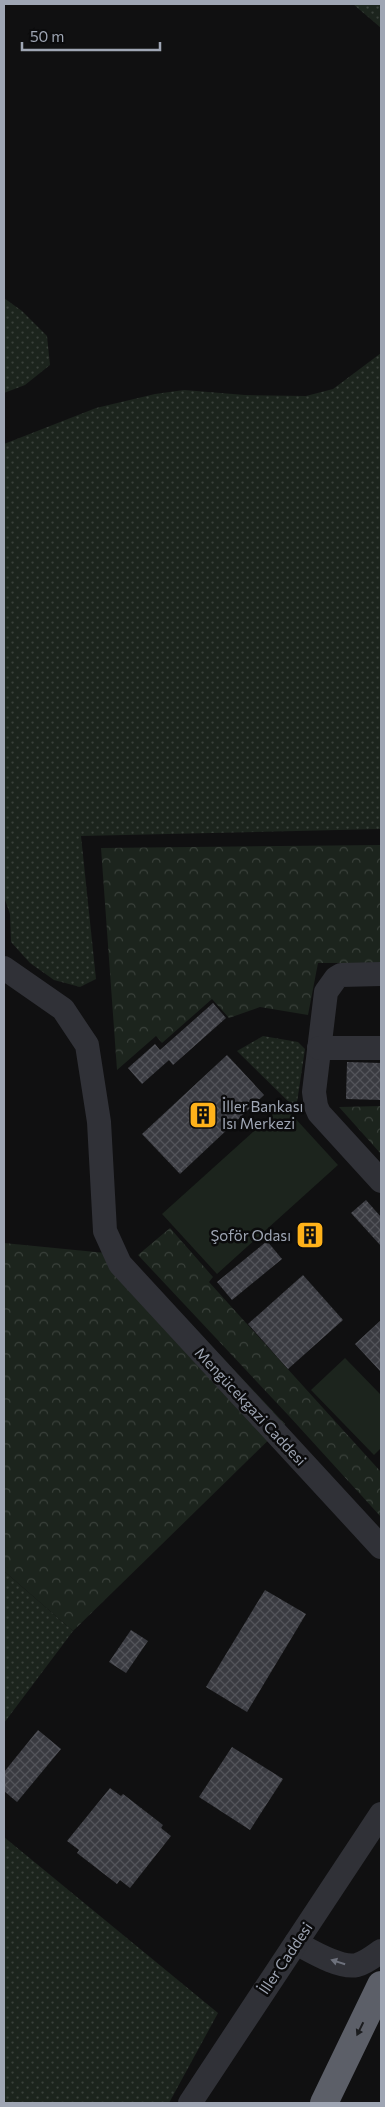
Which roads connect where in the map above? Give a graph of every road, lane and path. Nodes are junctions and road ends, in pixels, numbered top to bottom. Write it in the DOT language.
graph roads {
  1 [pos="4,968"];
  2 [pos="381,974"];
  3 [pos="319,1048"];
  4 [pos="381,1048"];
  5 [pos="381,1181"];
  6 [pos="381,1547"];
  7 [pos="381,1814"];
  8 [pos="296,1942"];
  9 [pos="381,1951"];
  10 [pos="381,1986"];
  11 [pos="329,2099"];
  12 [pos="190,2103"];
  1 -- 6 [label="street, Mengücekgazi Caddesi"];
  2 -- 3 [label="street"];
  3 -- 4 [label="street"];
  3 -- 5 [label="street"];
  7 -- 8 [label="street, İller Caddesi"];
  9 -- 8 [label="street, one-way"];
  8 -- 12 [label="street, İller Caddesi"];
  10 -- 11 [label="highway, one-way"];
}
